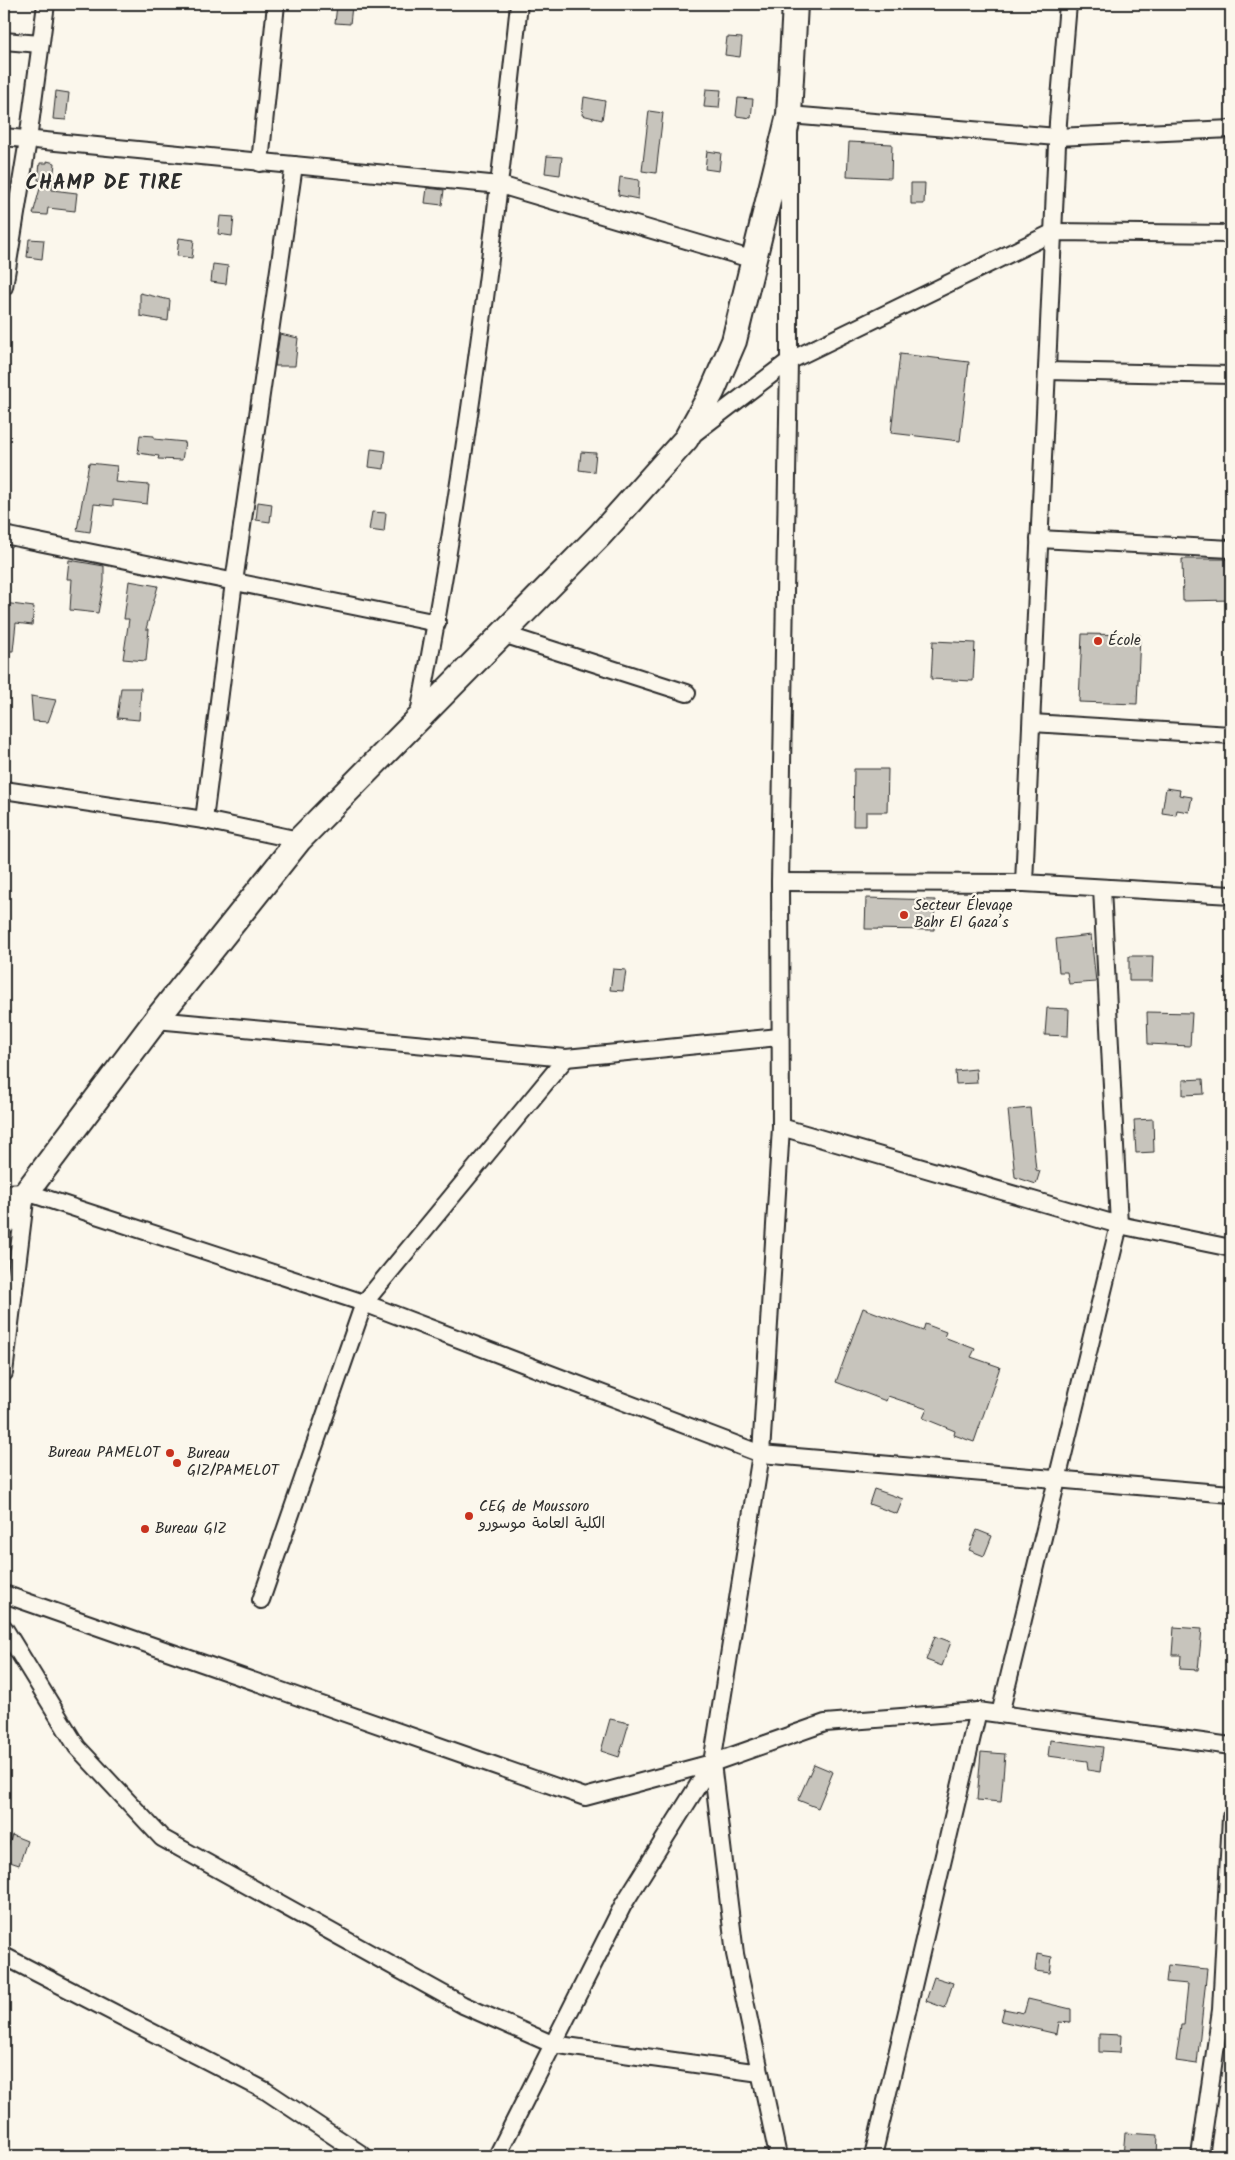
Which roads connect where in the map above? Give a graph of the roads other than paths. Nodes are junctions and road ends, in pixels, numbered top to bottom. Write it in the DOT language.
graph roads {
  1 [pos="46,4"];
  2 [pos="276,4"];
  3 [pos="518,4"];
  4 [pos="795,4"];
  5 [pos="1068,4"];
  6 [pos="4,40"];
  7 [pos="40,44"];
  8 [pos="789,115"];
  9 [pos="1231,129"];
  10 [pos="4,137"];
  11 [pos="1057,137"];
  12 [pos="28,140"];
  13 [pos="260,163"];
  14 [pos="294,165"];
  15 [pos="500,185"];
  16 [pos="1054,232"];
  17 [pos="1231,234"];
  18 [pos="754,260"];
  19 [pos="4,287"];
  20 [pos="789,361"];
  21 [pos="1047,371"];
  22 [pos="1231,375"];
  23 [pos="686,439"];
  24 [pos="4,535"];
  25 [pos="1039,539"];
  26 [pos="1231,549"];
  27 [pos="234,582"];
  28 [pos="437,623"];
  29 [pos="503,634"];
  30 [pos="687,693"];
  31 [pos="418,722"];
  32 [pos="1032,723"];
  33 [pos="1231,736"];
  34 [pos="4,790"];
  35 [pos="204,820"];
  36 [pos="299,840"];
  37 [pos="780,882"];
  38 [pos="1024,883"];
  39 [pos="1102,888"];
  40 [pos="1231,895"];
  41 [pos="156,1020"];
  42 [pos="779,1037"];
  43 [pos="566,1058"];
  44 [pos="781,1126"];
  45 [pos="15,1192"];
  46 [pos="4,1222"];
  47 [pos="1119,1225"];
  48 [pos="1231,1248"];
  49 [pos="364,1304"];
  50 [pos="4,1372"];
  51 [pos="761,1454"];
  52 [pos="1056,1479"];
  53 [pos="1231,1494"];
  54 [pos="4,1594"];
  55 [pos="261,1600"];
  56 [pos="4,1628"];
  57 [pos="978,1711"];
  58 [pos="1000,1714"];
  59 [pos="1231,1746"];
  60 [pos="712,1763"];
  61 [pos="1231,1817"];
  62 [pos="4,1956"];
  63 [pos="552,2044"];
  64 [pos="760,2073"];
  65 [pos="364,2156"];
  66 [pos="497,2156"];
  67 [pos="778,2156"];
  68 [pos="873,2156"];
  69 [pos="1200,2156"];
  1 -- 7 [label="street"];
  2 -- 13 [label="street"];
  3 -- 15 [label="street"];
  4 -- 8 [label="main road"];
  5 -- 11 [label="street"];
  6 -- 7 [label="street"];
  7 -- 12 [label="street"];
  8 -- 11 [label="street"];
  8 -- 18 [label="main road"];
  8 -- 20 [label="street"];
  9 -- 11 [label="street"];
  10 -- 12 [label="street"];
  11 -- 16 [label="street"];
  12 -- 13 [label="street"];
  12 -- 19 [label="street"];
  13 -- 14 [label="street"];
  14 -- 15 [label="street"];
  14 -- 27 [label="street"];
  15 -- 18 [label="street"];
  15 -- 28 [label="street"];
  16 -- 17 [label="street"];
  16 -- 20 [label="street"];
  16 -- 21 [label="street"];
  18 -- 23 [label="main road"];
  20 -- 23 [label="street"];
  20 -- 37 [label="street"];
  21 -- 22 [label="street"];
  21 -- 25 [label="street"];
  23 -- 29 [label="main road"];
  24 -- 27 [label="street"];
  25 -- 26 [label="street"];
  25 -- 32 [label="street"];
  27 -- 28 [label="street"];
  27 -- 35 [label="street"];
  28 -- 31 [label="street"];
  29 -- 30 [label="street"];
  29 -- 31 [label="main road"];
  31 -- 36 [label="main road"];
  32 -- 33 [label="street"];
  32 -- 38 [label="street"];
  34 -- 35 [label="street"];
  35 -- 36 [label="street"];
  36 -- 41 [label="main road"];
  37 -- 38 [label="street"];
  37 -- 42 [label="street"];
  38 -- 39 [label="street"];
  39 -- 40 [label="street"];
  39 -- 47 [label="street"];
  41 -- 43 [label="street"];
  41 -- 45 [label="main road"];
  42 -- 43 [label="street"];
  42 -- 44 [label="street"];
  43 -- 49 [label="street"];
  44 -- 47 [label="street"];
  44 -- 51 [label="street"];
  45 -- 46 [label="main road"];
  45 -- 49 [label="street"];
  45 -- 50 [label="street"];
  47 -- 48 [label="street"];
  47 -- 52 [label="street"];
  49 -- 51 [label="street"];
  49 -- 55 [label="street"];
  51 -- 52 [label="street"];
  51 -- 60 [label="street"];
  52 -- 53 [label="street"];
  52 -- 58 [label="street"];
  54 -- 60 [label="street"];
  56 -- 63 [label="street"];
  57 -- 58 [label="street"];
  57 -- 60 [label="street"];
  57 -- 68 [label="street"];
  58 -- 59 [label="street"];
  60 -- 63 [label="street"];
  60 -- 64 [label="street"];
  61 -- 69 [label="street"];
  62 -- 65 [label="street"];
  63 -- 64 [label="street"];
  63 -- 66 [label="street"];
  64 -- 67 [label="street"];
}
